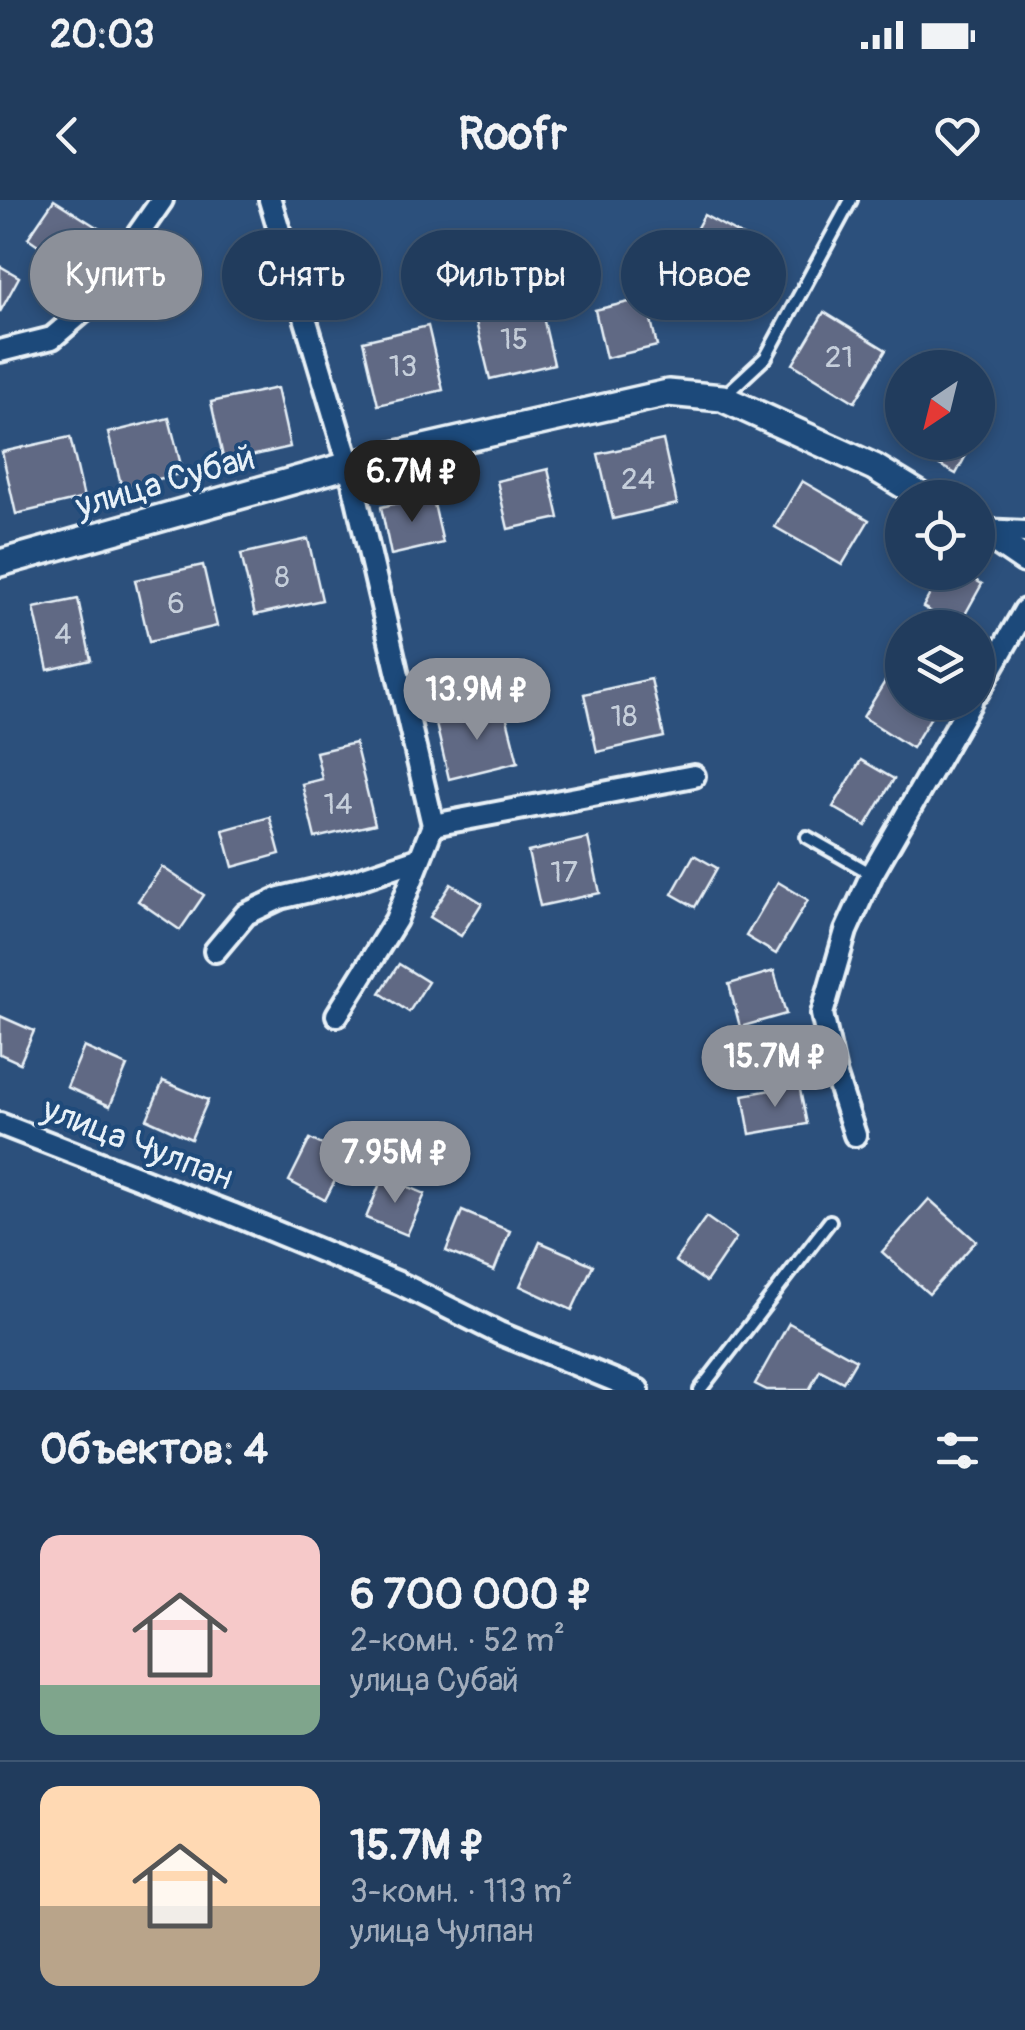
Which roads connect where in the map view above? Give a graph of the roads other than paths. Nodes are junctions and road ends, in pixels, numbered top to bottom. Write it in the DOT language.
graph roads {
  1 [pos="162,200"];
  2 [pos="270,200"];
  3 [pos="851,200"];
  4 [pos="0,351"];
  5 [pos="722,398"];
  6 [pos="349,465"];
  7 [pos="895,480"];
  8 [pos="995,530"];
  9 [pos="1025,532"];
  10 [pos="995,540"];
  11 [pos="1025,560"];
  12 [pos="0,563"];
  13 [pos="1025,610"];
  14 [pos="995,662"];
  15 [pos="961,720"];
  16 [pos="694,776"];
  17 [pos="433,825"];
  18 [pos="807,837"];
  19 [pos="418,860"];
  20 [pos="872,874"];
  21 [pos="215,951"];
  22 [pos="337,1015"];
  23 [pos="0,1124"];
  24 [pos="855,1135"];
  25 [pos="830,1221"];
  26 [pos="638,1390"];
  27 [pos="700,1390"];
  1 -- 4 [label="street"];
  2 -- 6 [label="street"];
  3 -- 5 [label="lane"];
  5 -- 6 [label="street, улица Субай"];
  5 -- 7 [label="street, улица Субай"];
  6 -- 12 [label="street, улица Субай"];
  6 -- 17 [label="street"];
  8 -- 9 [label="street"];
  10 -- 11 [label="street"];
  13 -- 14 [label="street"];
  15 -- 20 [label="street"];
  16 -- 17 [label="street"];
  17 -- 19 [label="street"];
  18 -- 20 [label="lane"];
  19 -- 21 [label="street"];
  19 -- 22 [label="street"];
  20 -- 24 [label="street"];
  23 -- 26 [label="street, улица Чулпан"];
  25 -- 27 [label="lane"];
}
